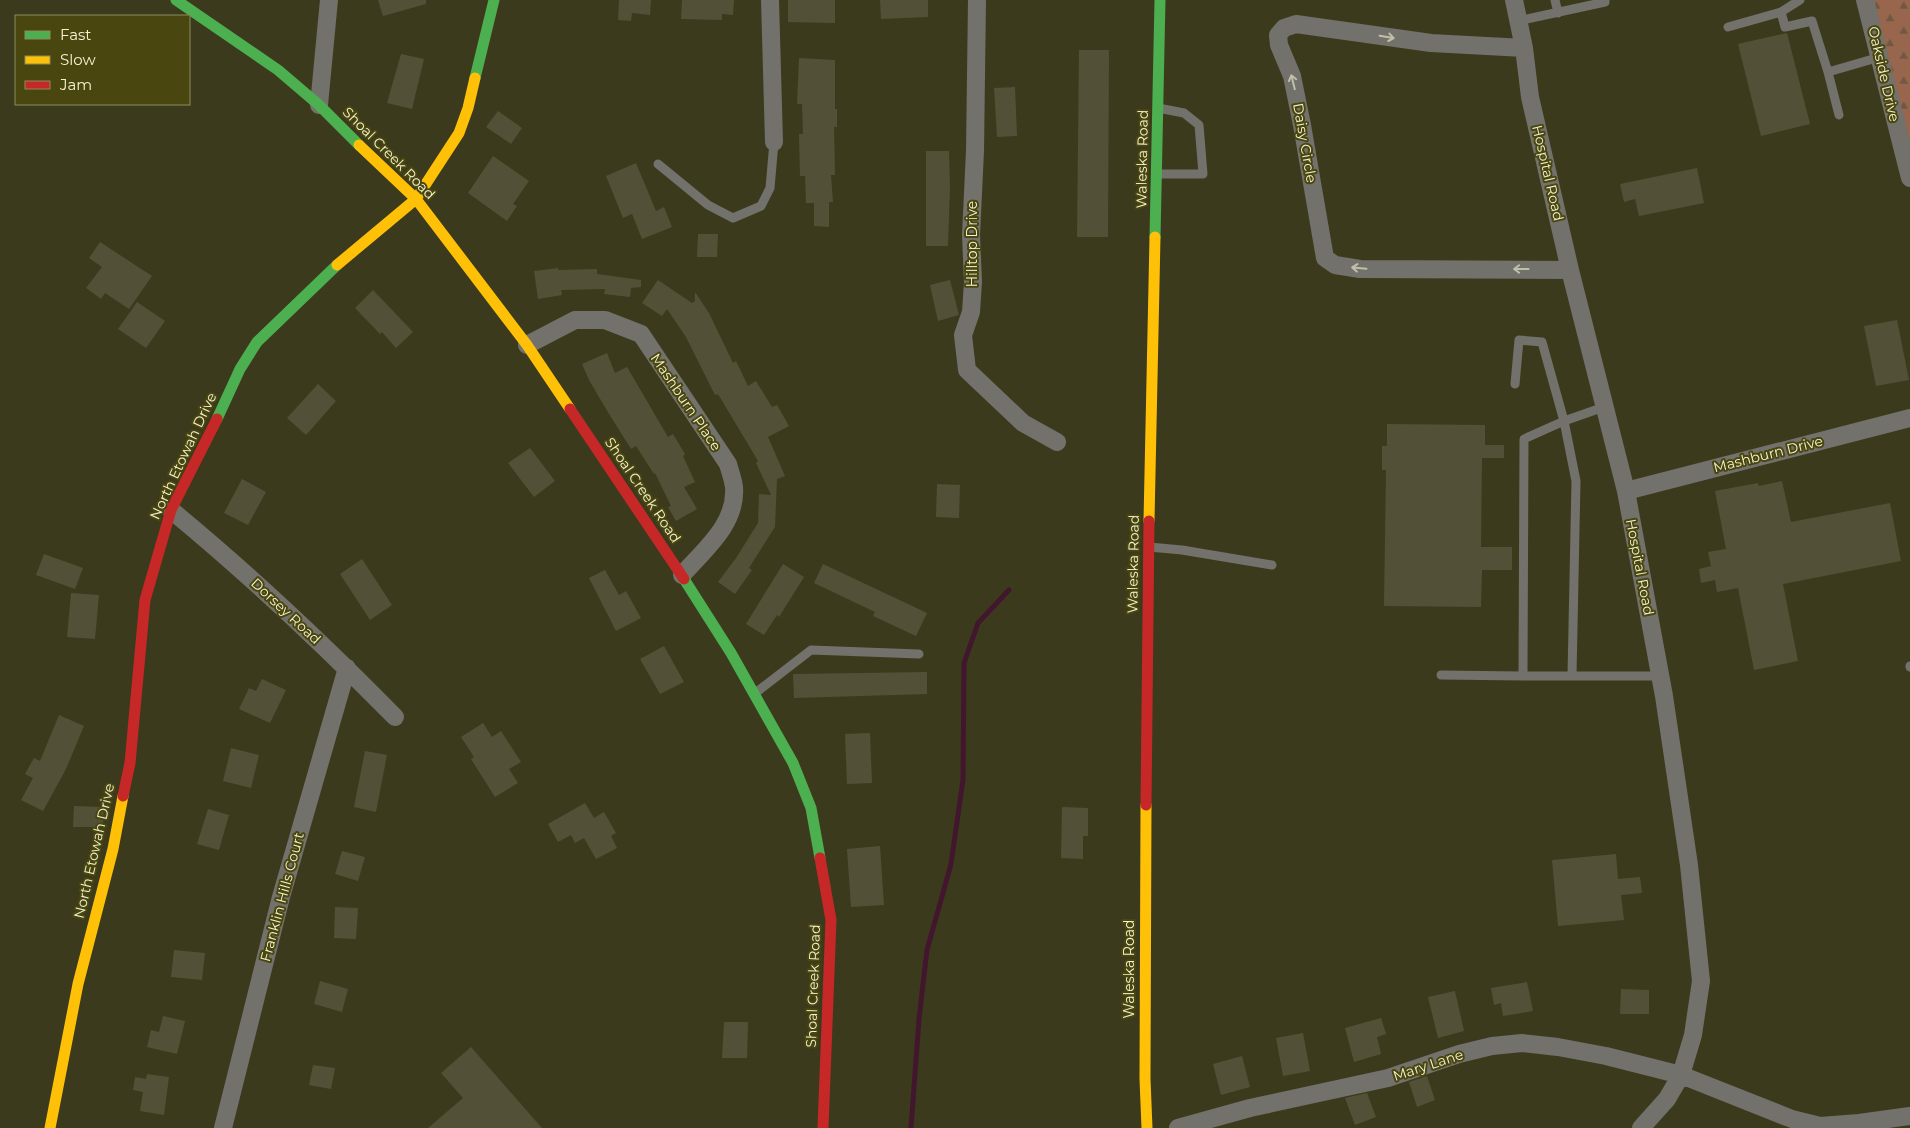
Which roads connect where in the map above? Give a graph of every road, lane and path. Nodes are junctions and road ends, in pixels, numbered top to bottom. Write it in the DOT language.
graph roads {
  1 [pos="176,0"];
  2 [pos="329,0"];
  3 [pos="494,0"];
  4 [pos="770,0"];
  5 [pos="977,0"];
  6 [pos="1160,0"];
  7 [pos="1514,0"];
  8 [pos="1554,0"];
  9 [pos="1605,0"];
  10 [pos="1800,0"];
  11 [pos="1865,0"];
  12 [pos="1780,12"];
  13 [pos="1558,13"];
  14 [pos="1518,21"];
  15 [pos="1728,28"];
  16 [pos="1524,48"];
  17 [pos="1880,57"];
  18 [pos="1828,72"];
  19 [pos="319,105"];
  20 [pos="1158,108"];
  21 [pos="1840,114"];
  22 [pos="774,142"];
  23 [pos="658,164"];
  24 [pos="1156,174"];
  25 [pos="1910,178"];
  26 [pos="416,199"];
  27 [pos="1570,270"];
  28 [pos="527,345"];
  29 [pos="1515,384"];
  30 [pos="1604,407"];
  31 [pos="1910,418"];
  32 [pos="1564,422"];
  33 [pos="1057,442"];
  34 [pos="1626,491"];
  35 [pos="171,510"];
  36 [pos="1149,547"];
  37 [pos="1272,565"];
  38 [pos="682,575"];
  39 [pos="919,654"];
  40 [pos="347,668"];
  41 [pos="1441,675"];
  42 [pos="1523,676"];
  43 [pos="1572,676"];
  44 [pos="1660,676"];
  45 [pos="754,694"];
  46 [pos="395,717"];
  47 [pos="1681,1075"];
  48 [pos="1910,1116"];
  49 [pos="1820,1127"];
  50 [pos="50,1128"];
  51 [pos="223,1128"];
  52 [pos="822,1128"];
  53 [pos="1147,1128"];
  54 [pos="1178,1128"];
  55 [pos="1641,1128"];
  1 -- 19 [label="street, Shoal Creek Road"];
  2 -- 19 [label="street"];
  3 -- 26 [label="street, North Etowah Drive"];
  4 -- 22 [label="street"];
  5 -- 33 [label="street, Hilltop Drive"];
  6 -- 20 [label="street, Waleska Road"];
  7 -- 14 [label="street, Hospital Road"];
  8 -- 13 [label="lane"];
  9 -- 13 [label="lane"];
  10 -- 12 [label="lane"];
  11 -- 17 [label="street, Oakside Drive"];
  12 -- 15 [label="lane"];
  12 -- 18 [label="lane"];
  13 -- 14 [label="lane"];
  14 -- 16 [label="street, Hospital Road"];
  16 -- 27 [label="street, Hospital Road"];
  27 -- 16 [label="street, Daisy Circle, one-way"];
  17 -- 18 [label="lane"];
  17 -- 25 [label="street, Oakside Drive"];
  18 -- 21 [label="lane"];
  19 -- 26 [label="street, Shoal Creek Road"];
  20 -- 24 [label="street, Waleska Road"];
  20 -- 24 [label="lane"];
  22 -- 23 [label="lane"];
  24 -- 36 [label="street, Waleska Road"];
  26 -- 28 [label="street, Shoal Creek Road"];
  26 -- 35 [label="street, North Etowah Drive"];
  27 -- 30 [label="street, Hospital Road"];
  28 -- 38 [label="street, Shoal Creek Road"];
  28 -- 38 [label="street, Mashburn Place"];
  29 -- 32 [label="lane"];
  30 -- 32 [label="lane"];
  30 -- 34 [label="street, Hospital Road"];
  31 -- 34 [label="street, Mashburn Drive"];
  32 -- 42 [label="lane"];
  32 -- 43 [label="lane"];
  34 -- 44 [label="street, Hospital Road"];
  35 -- 40 [label="street, Dorsey Road"];
  35 -- 50 [label="street, North Etowah Drive"];
  36 -- 37 [label="lane"];
  36 -- 53 [label="street, Waleska Road"];
  38 -- 45 [label="street, Shoal Creek Road"];
  39 -- 45 [label="lane"];
  40 -- 46 [label="street, Dorsey Road"];
  40 -- 51 [label="street, Franklin Hills Court"];
  41 -- 42 [label="lane"];
  42 -- 43 [label="lane"];
  43 -- 44 [label="lane"];
  44 -- 47 [label="street, Hospital Road"];
  45 -- 52 [label="street, Shoal Creek Road"];
  47 -- 49 [label="street, Mary Lane"];
  47 -- 54 [label="street, Mary Lane"];
  47 -- 55 [label="street, Hospital Road"];
  48 -- 49 [label="street, Mary Lane"];
}
